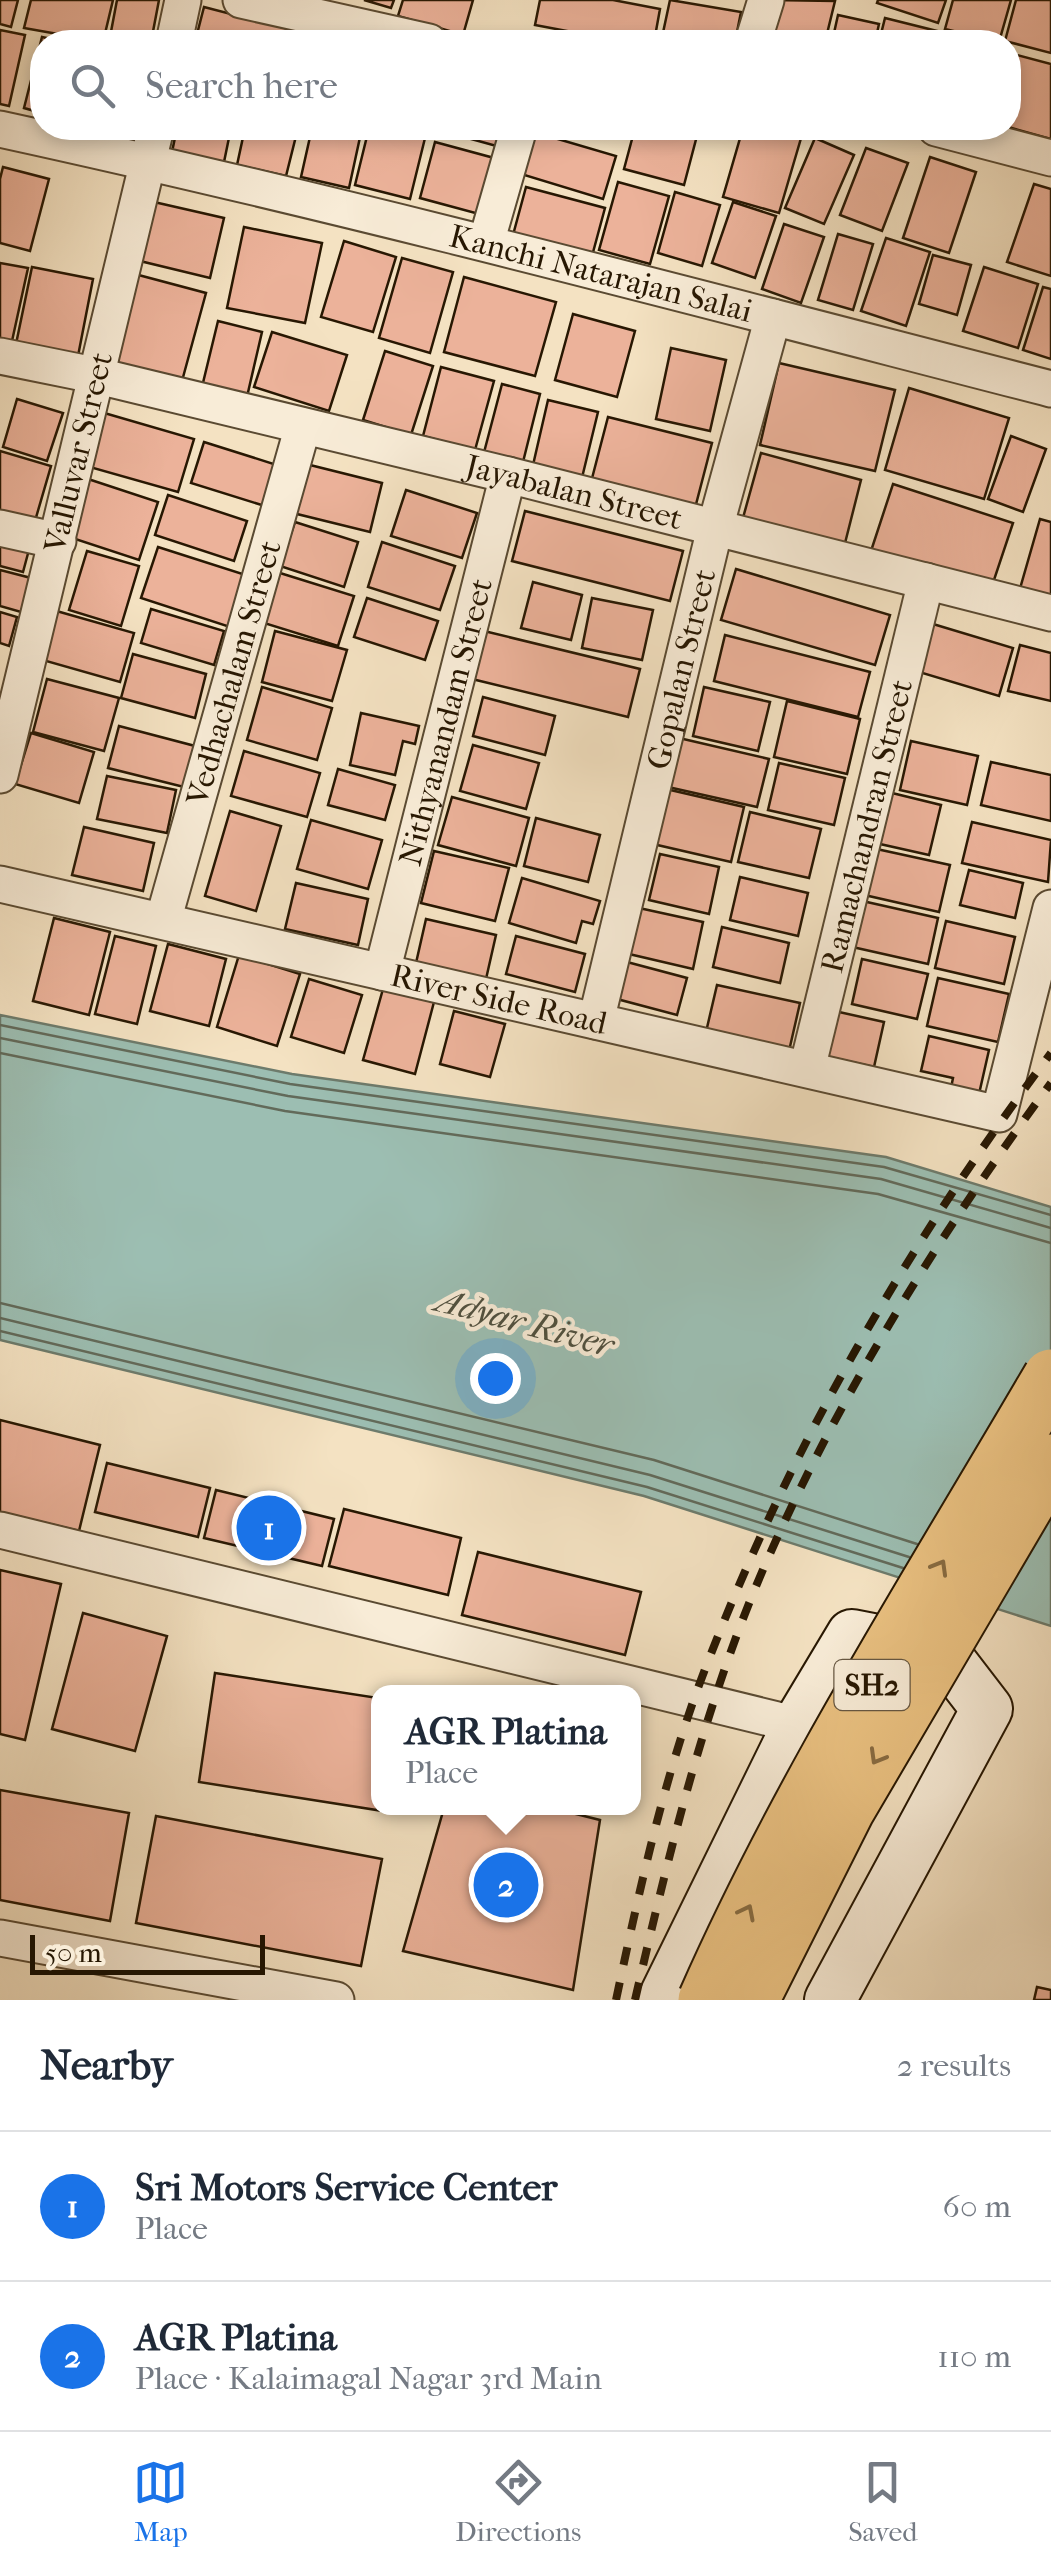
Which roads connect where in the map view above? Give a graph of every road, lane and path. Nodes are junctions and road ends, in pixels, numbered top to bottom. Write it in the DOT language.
graph roads {
  1 [pos="184,0"];
  2 [pos="241,0"];
  3 [pos="766,0"];
  4 [pos="177,30"];
  5 [pos="375,30"];
  6 [pos="757,30"];
  7 [pos="0,129"];
  8 [pos="30,132"];
  9 [pos="111,140"];
  10 [pos="516,140"];
  11 [pos="982,140"];
  12 [pos="152,144"];
  13 [pos="1051,158"];
  14 [pos="486,244"];
  15 [pos="773,317"];
  16 [pos="0,356"];
  17 [pos="94,376"];
  18 [pos="1051,390"];
  19 [pos="303,426"];
  20 [pos="508,475"];
  21 [pos="0,528"];
  22 [pos="715,528"];
  23 [pos="58,541"];
  24 [pos="926,581"];
  25 [pos="1051,614"];
  26 [pos="7,713"];
  27 [pos="0,775"];
  28 [pos="0,884"];
  29 [pos="1051,908"];
  30 [pos="163,921"];
  31 [pos="382,972"];
  32 [pos="596,1021"];
  33 [pos="807,1070"];
  34 [pos="1051,1377"];
  35 [pos="1051,1462"];
  36 [pos="0,1530"];
  37 [pos="638,1685"];
  38 [pos="641,1686"];
  39 [pos="798,1724"];
  40 [pos="0,1938"];
  41 [pos="300,1997"];
  42 [pos="336,2000"];
  43 [pos="663,2000"];
  44 [pos="706,2000"];
  45 [pos="751,2000"];
  46 [pos="830,2000"];
  1 -- 4 [label="street"];
  2 -- 5 [label="street"];
  3 -- 6 [label="street"];
  7 -- 8 [label="street, Kanchi Natarajan Salai"];
  9 -- 12 [label="street, Kanchi Natarajan Salai"];
  10 -- 14 [label="street"];
  11 -- 13 [label="street"];
  12 -- 14 [label="street, Kanchi Natarajan Salai"];
  12 -- 17 [label="street, Valluvar Street"];
  14 -- 15 [label="street, Kanchi Natarajan Salai"];
  15 -- 18 [label="street, Kanchi Natarajan Salai"];
  15 -- 22 [label="street, Gopalan Street"];
  16 -- 17 [label="street, Jayabalan Street"];
  17 -- 19 [label="street, Jayabalan Street"];
  17 -- 23 [label="street, Valluvar Street"];
  19 -- 20 [label="street, Jayabalan Street"];
  19 -- 30 [label="street, Vedhachalam Street"];
  20 -- 22 [label="street, Jayabalan Street"];
  20 -- 31 [label="street, Nithyanandam Street"];
  21 -- 23 [label="street"];
  22 -- 24 [label="street, Jayabalan Street"];
  22 -- 32 [label="street, Gopalan Street"];
  23 -- 26 [label="street, Valluvar Street"];
  24 -- 25 [label="street, Jayabalan Street"];
  24 -- 33 [label="street, Ramachandran Street"];
  26 -- 27 [label="street, Valluvar Street"];
  28 -- 30 [label="street, River Side Road"];
  29 -- 33 [label="street, River Side Road"];
  30 -- 31 [label="street, River Side Road"];
  31 -- 32 [label="street, River Side Road"];
  32 -- 33 [label="street, River Side Road"];
  44 -- 34 [label="main road, SH2, one-way, bridge"];
  35 -- 45 [label="main road, SH2, one-way, bridge"];
  36 -- 37 [label="street"];
  38 -- 39 [label="street"];
  39 -- 43 [label="street"];
  39 -- 46 [label="street"];
  40 -- 41 [label="street"];
  41 -- 42 [label="street"];
}
